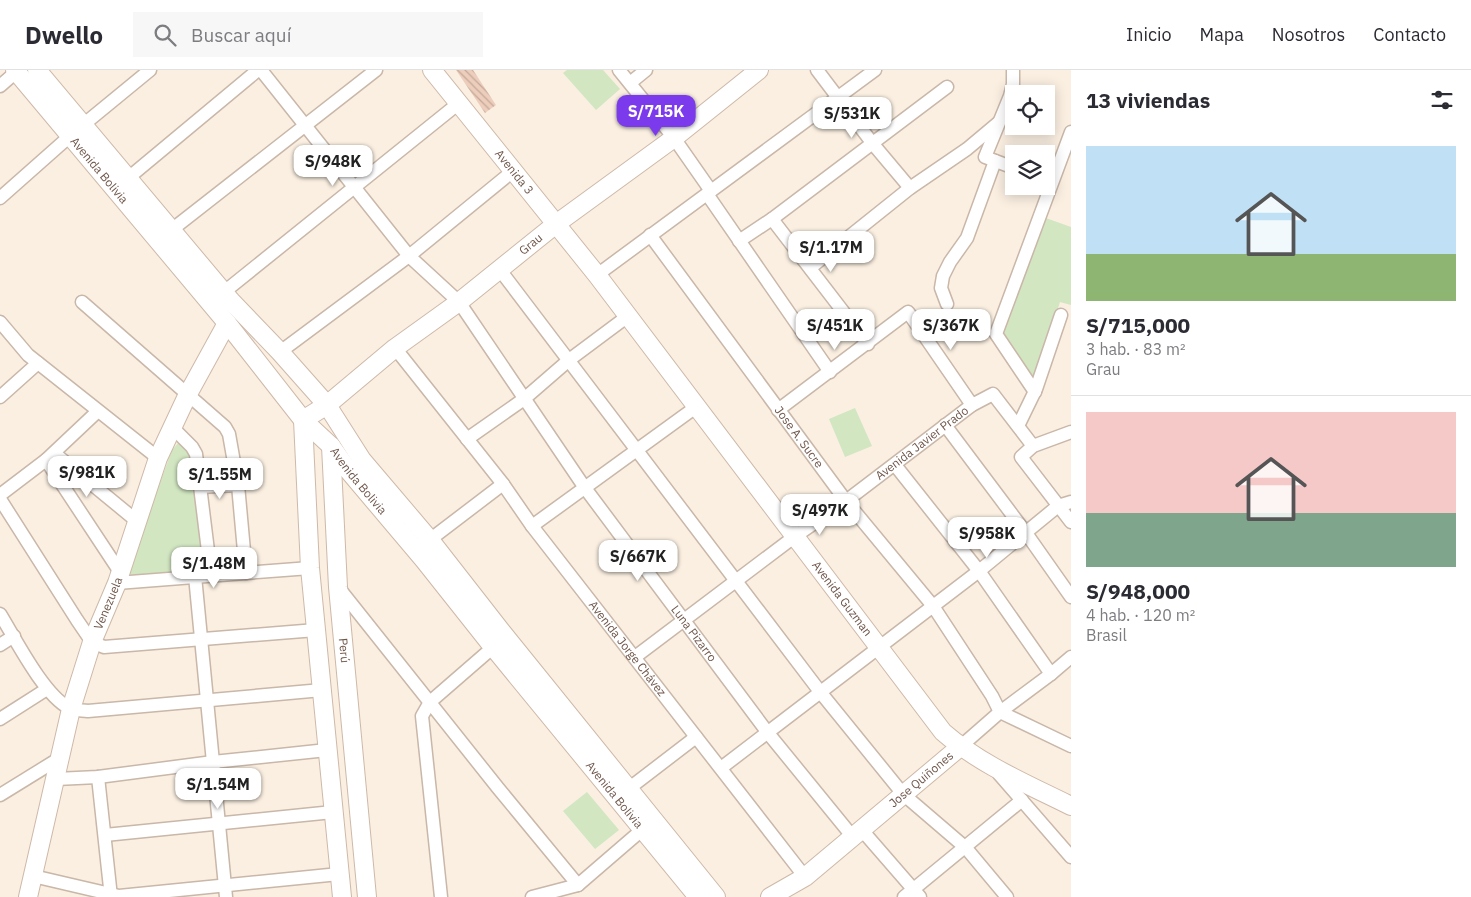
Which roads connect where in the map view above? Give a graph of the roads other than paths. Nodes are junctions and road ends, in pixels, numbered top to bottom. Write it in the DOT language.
graph roads {
  1 [pos="37,70"];
  2 [pos="150,70"];
  3 [pos="259,70"];
  4 [pos="376,70"];
  5 [pos="432,70"];
  6 [pos="619,70"];
  7 [pos="646,70"];
  8 [pos="759,70"];
  9 [pos="817,70"];
  10 [pos="875,70"];
  11 [pos="1013,70"];
  12 [pos="16,71"];
  13 [pos="630,83"];
  14 [pos="0,86"];
  15 [pos="948,87"];
  16 [pos="838,97"];
  17 [pos="459,104"];
  18 [pos="998,123"];
  19 [pos="305,125"];
  20 [pos="76,130"];
  21 [pos="1071,132"];
  22 [pos="674,138"];
  23 [pos="873,144"];
  24 [pos="995,161"];
  25 [pos="1005,165"];
  26 [pos="1055,167"];
  27 [pos="514,171"];
  28 [pos="121,184"];
  29 [pos="354,188"];
  30 [pos="910,188"];
  31 [pos="709,192"];
  32 [pos="1044,195"];
  33 [pos="0,198"];
  34 [pos="772,219"];
  35 [pos="556,224"];
  36 [pos="650,235"];
  37 [pos="164,236"];
  38 [pos="739,241"];
  39 [pos="409,256"];
  40 [pos="810,268"];
  41 [pos="500,270"];
  42 [pos="597,275"];
  43 [pos="224,292"];
  44 [pos="82,302"];
  45 [pos="459,302"];
  46 [pos="947,304"];
  47 [pos="1062,315"];
  48 [pos="628,316"];
  49 [pos="0,322"];
  50 [pos="227,323"];
  51 [pos="868,344"];
  52 [pos="395,348"];
  53 [pos="280,352"];
  54 [pos="569,360"];
  55 [pos="38,363"];
  56 [pos="830,372"];
  57 [pos="1035,392"];
  58 [pos="188,394"];
  59 [pos="0,397"];
  60 [pos="524,399"];
  61 [pos="327,405"];
  62 [pos="972,405"];
  63 [pos="696,407"];
  64 [pos="778,410"];
  65 [pos="98,411"];
  66 [pos="303,420"];
  67 [pos="945,425"];
  68 [pos="1018,426"];
  69 [pos="173,428"];
  70 [pos="1071,432"];
  71 [pos="466,439"];
  72 [pos="332,446"];
  73 [pos="1033,446"];
  74 [pos="637,450"];
  75 [pos="50,457"];
  76 [pos="158,458"];
  77 [pos="895,465"];
  78 [pos="502,484"];
  79 [pos="238,485"];
  80 [pos="200,488"];
  81 [pos="585,488"];
  82 [pos="0,497"];
  83 [pos="846,501"];
  84 [pos="1071,502"];
  85 [pos="1058,506"];
  86 [pos="138,522"];
  87 [pos="1071,522"];
  88 [pos="532,526"];
  89 [pos="1026,533"];
  90 [pos="794,537"];
  91 [pos="423,545"];
  92 [pos="310,568"];
  93 [pos="979,571"];
  94 [pos="246,573"];
  95 [pos="211,575"];
  96 [pos="195,576"];
  97 [pos="118,577"];
  98 [pos="736,581"];
  99 [pos="338,588"];
  100 [pos="1071,597"];
  101 [pos="932,606"];
  102 [pos="0,614"];
  103 [pos="683,619"];
  104 [pos="316,630"];
  105 [pos="14,636"];
  106 [pos="202,640"];
  107 [pos="499,641"];
  108 [pos="92,642"];
  109 [pos="0,645"];
  110 [pos="878,648"];
  111 [pos="634,657"];
  112 [pos="1071,657"];
  113 [pos="1051,674"];
  114 [pos="47,689"];
  115 [pos="322,690"];
  116 [pos="820,693"];
  117 [pos="207,699"];
  118 [pos="430,702"];
  119 [pos="71,709"];
  120 [pos="1000,712"];
  121 [pos="0,718"];
  122 [pos="768,733"];
  123 [pos="696,737"];
  124 [pos="1071,746"];
  125 [pos="960,747"];
  126 [pos="328,750"];
  127 [pos="60,758"];
  128 [pos="213,762"];
  129 [pos="720,768"];
  130 [pos="994,768"];
  131 [pos="98,777"];
  132 [pos="56,779"];
  133 [pos="623,793"];
  134 [pos="903,794"];
  135 [pos="0,796"];
  136 [pos="1022,800"];
  137 [pos="1071,806"];
  138 [pos="333,812"];
  139 [pos="219,824"];
  140 [pos="643,829"];
  141 [pos="857,833"];
  142 [pos="104,836"];
  143 [pos="966,848"];
  144 [pos="1071,857"];
  145 [pos="339,874"];
  146 [pos="33,876"];
  147 [pos="805,877"];
  148 [pos="578,885"];
  149 [pos="225,892"];
  150 [pos="912,894"];
  151 [pos="111,896"];
  152 [pos="28,897"];
  153 [pos="342,897"];
  154 [pos="367,897"];
  155 [pos="441,897"];
  156 [pos="532,897"];
  157 [pos="698,897"];
  158 [pos="716,897"];
  159 [pos="770,897"];
  160 [pos="1007,897"];
  1 -- 20 [label="street, Avenida Bolivia"];
  2 -- 20 [label="street"];
  3 -- 19 [label="street, Luna Pizarro"];
  3 -- 28 [label="street"];
  4 -- 19 [label="street"];
  5 -- 17 [label="street, Avenida 3"];
  6 -- 13 [label="street"];
  7 -- 13 [label="street"];
  8 -- 22 [label="street, Grau"];
  9 -- 16 [label="street"];
  10 -- 16 [label="street"];
  11 -- 18 [label="street"];
  12 -- 14 [label="street"];
  12 -- 20 [label="street, Avenida Bolivia"];
  13 -- 22 [label="street"];
  15 -- 23 [label="street"];
  16 -- 23 [label="street"];
  16 -- 31 [label="street"];
  17 -- 27 [label="street, Avenida 3"];
  17 -- 29 [label="street"];
  18 -- 24 [label="street"];
  18 -- 30 [label="street"];
  19 -- 29 [label="street, Luna Pizarro"];
  19 -- 37 [label="street"];
  20 -- 28 [label="street, Avenida Bolivia"];
  20 -- 33 [label="street"];
  21 -- 26 [label="street"];
  22 -- 31 [label="street"];
  22 -- 35 [label="street, Grau"];
  23 -- 30 [label="street"];
  23 -- 34 [label="street"];
  24 -- 25 [label="street"];
  24 -- 46 [label="street"];
  27 -- 35 [label="street, Avenida 3"];
  27 -- 39 [label="street"];
  28 -- 37 [label="street, Avenida Bolivia"];
  29 -- 39 [label="street, Luna Pizarro"];
  29 -- 43 [label="street"];
  30 -- 40 [label="street"];
  31 -- 36 [label="street"];
  31 -- 38 [label="street"];
  32 -- 57 [label="street"];
  34 -- 38 [label="street"];
  34 -- 40 [label="street"];
  35 -- 41 [label="street, Grau"];
  35 -- 42 [label="street, Avenida 3"];
  36 -- 42 [label="street"];
  36 -- 64 [label="street, Jose A. Sucre"];
  37 -- 43 [label="street, Avenida Bolivia"];
  37 -- 50 [label="street, Avenida Bolivia"];
  38 -- 56 [label="street"];
  39 -- 45 [label="street, Luna Pizarro"];
  39 -- 53 [label="street"];
  40 -- 51 [label="street"];
  41 -- 45 [label="street, Grau"];
  41 -- 54 [label="street"];
  42 -- 48 [label="street, Avenida Guzman"];
  43 -- 53 [label="street, Avenida Bolivia"];
  44 -- 58 [label="street"];
  45 -- 52 [label="street, Grau"];
  45 -- 60 [label="street, Luna Pizarro"];
  47 -- 57 [label="street"];
  48 -- 54 [label="street"];
  48 -- 63 [label="street, Avenida Guzman"];
  49 -- 55 [label="street"];
  50 -- 58 [label="street, Venezuela"];
  50 -- 66 [label="street, Avenida Bolivia"];
  51 -- 56 [label="street"];
  51 -- 62 [label="street"];
  52 -- 61 [label="street, Grau"];
  52 -- 71 [label="street, Avenida Jorge Chávez"];
  53 -- 61 [label="street, Avenida Bolivia"];
  54 -- 60 [label="street"];
  54 -- 74 [label="street"];
  55 -- 59 [label="street"];
  55 -- 65 [label="street"];
  56 -- 64 [label="street"];
  57 -- 68 [label="street"];
  58 -- 69 [label="street, Venezuela"];
  58 -- 79 [label="street"];
  60 -- 71 [label="street"];
  60 -- 81 [label="street, Luna Pizarro"];
  61 -- 66 [label="street, Grau"];
  61 -- 72 [label="street, Perú"];
  61 -- 91 [label="street, Avenida Bolivia"];
  62 -- 67 [label="street, Avenida Javier Prado"];
  62 -- 68 [label="street, Avenida Javier Prado"];
  63 -- 74 [label="street"];
  63 -- 90 [label="street, Avenida Guzman"];
  64 -- 83 [label="street, Jose A. Sucre"];
  65 -- 75 [label="street"];
  65 -- 76 [label="street"];
  66 -- 72 [label="street, Avenida Bolivia"];
  66 -- 92 [label="street, Perú"];
  67 -- 77 [label="street, Avenida Javier Prado"];
  67 -- 89 [label="street"];
  68 -- 73 [label="street"];
  69 -- 76 [label="street, Venezuela"];
  69 -- 80 [label="street"];
  70 -- 73 [label="street"];
  71 -- 78 [label="street, Avenida Jorge Chávez"];
  72 -- 91 [label="street, Avenida Bolivia"];
  72 -- 99 [label="street, Perú"];
  73 -- 85 [label="street"];
  74 -- 81 [label="street"];
  74 -- 98 [label="street"];
  75 -- 82 [label="street"];
  75 -- 86 [label="street"];
  75 -- 97 [label="street"];
  76 -- 86 [label="street, Venezuela"];
  77 -- 83 [label="street, Avenida Javier Prado"];
  77 -- 93 [label="street"];
  78 -- 88 [label="street, Avenida Jorge Chávez"];
  78 -- 91 [label="street"];
  79 -- 80 [label="street"];
  79 -- 94 [label="street"];
  80 -- 95 [label="street"];
  81 -- 88 [label="street"];
  81 -- 103 [label="street, Luna Pizarro"];
  82 -- 108 [label="street"];
  83 -- 90 [label="street, Avenida Javier Prado"];
  83 -- 101 [label="street, Jose A. Sucre"];
  84 -- 85 [label="street"];
  85 -- 87 [label="street"];
  85 -- 89 [label="street"];
  86 -- 97 [label="street, Venezuela"];
  88 -- 111 [label="street, Avenida Jorge Chávez"];
  89 -- 93 [label="street"];
  89 -- 100 [label="street"];
  90 -- 98 [label="street, Avenida Javier Prado"];
  90 -- 110 [label="street, Avenida Guzman"];
  91 -- 107 [label="street, Avenida Bolivia"];
  92 -- 94 [label="street"];
  92 -- 104 [label="street, Perú"];
  93 -- 101 [label="street"];
  93 -- 113 [label="street"];
  94 -- 95 [label="street"];
  95 -- 96 [label="street"];
  96 -- 97 [label="street"];
  96 -- 106 [label="street"];
  97 -- 108 [label="street, Venezuela"];
  98 -- 103 [label="street, Avenida Javier Prado"];
  98 -- 116 [label="street"];
  99 -- 118 [label="street"];
  99 -- 154 [label="street, Perú"];
  101 -- 110 [label="street"];
  101 -- 120 [label="street, Jose A. Sucre"];
  102 -- 105 [label="street"];
  103 -- 111 [label="street, Avenida Javier Prado"];
  103 -- 122 [label="street, Luna Pizarro"];
  104 -- 106 [label="street"];
  104 -- 115 [label="street, Perú"];
  105 -- 109 [label="street"];
  105 -- 114 [label="street"];
  106 -- 108 [label="street"];
  106 -- 117 [label="street"];
  107 -- 118 [label="street"];
  107 -- 133 [label="street, Avenida Bolivia"];
  108 -- 119 [label="street, Venezuela"];
  110 -- 116 [label="street"];
  110 -- 125 [label="street, Avenida Guzman"];
  111 -- 123 [label="street, Avenida Jorge Chávez"];
  112 -- 113 [label="street, Jose Quiñones"];
  113 -- 120 [label="street, Jose Quiñones"];
  114 -- 119 [label="street"];
  114 -- 121 [label="street"];
  115 -- 117 [label="street"];
  115 -- 126 [label="street, Perú"];
  116 -- 122 [label="street"];
  116 -- 134 [label="street"];
  117 -- 119 [label="street"];
  117 -- 128 [label="street"];
  118 -- 148 [label="street"];
  118 -- 155 [label="street"];
  119 -- 127 [label="street, Venezuela"];
  120 -- 124 [label="street"];
  120 -- 125 [label="street, Jose Quiñones"];
  122 -- 129 [label="street"];
  122 -- 141 [label="street, Luna Pizarro"];
  123 -- 129 [label="street, Avenida Jorge Chávez"];
  123 -- 133 [label="street"];
  125 -- 130 [label="street, Avenida Guzman"];
  125 -- 134 [label="street, Jose Quiñones"];
  126 -- 128 [label="street"];
  126 -- 138 [label="street, Perú"];
  127 -- 132 [label="street, Venezuela"];
  127 -- 135 [label="street"];
  128 -- 131 [label="street"];
  128 -- 139 [label="street"];
  129 -- 147 [label="street, Avenida Jorge Chávez"];
  130 -- 136 [label="street"];
  130 -- 137 [label="street, Avenida Guzman"];
  131 -- 132 [label="street"];
  131 -- 142 [label="street"];
  132 -- 146 [label="street, Venezuela"];
  133 -- 140 [label="street, Avenida Bolivia"];
  133 -- 158 [label="street, Avenida Bolivia"];
  134 -- 141 [label="street, Jose Quiñones"];
  134 -- 143 [label="street"];
  136 -- 143 [label="street"];
  136 -- 144 [label="street"];
  138 -- 139 [label="street"];
  138 -- 145 [label="street, Perú"];
  139 -- 142 [label="street"];
  139 -- 149 [label="street"];
  140 -- 148 [label="street"];
  140 -- 157 [label="street, Avenida Bolivia"];
  141 -- 147 [label="street, Jose Quiñones"];
  141 -- 150 [label="street, Luna Pizarro"];
  142 -- 151 [label="street"];
  143 -- 150 [label="street"];
  143 -- 160 [label="street"];
  145 -- 149 [label="street"];
  145 -- 153 [label="street, Perú"];
  146 -- 151 [label="street"];
  146 -- 152 [label="street, Venezuela"];
  147 -- 159 [label="street, Jose Quiñones"];
  148 -- 156 [label="street"];
  149 -- 151 [label="street"];
}
